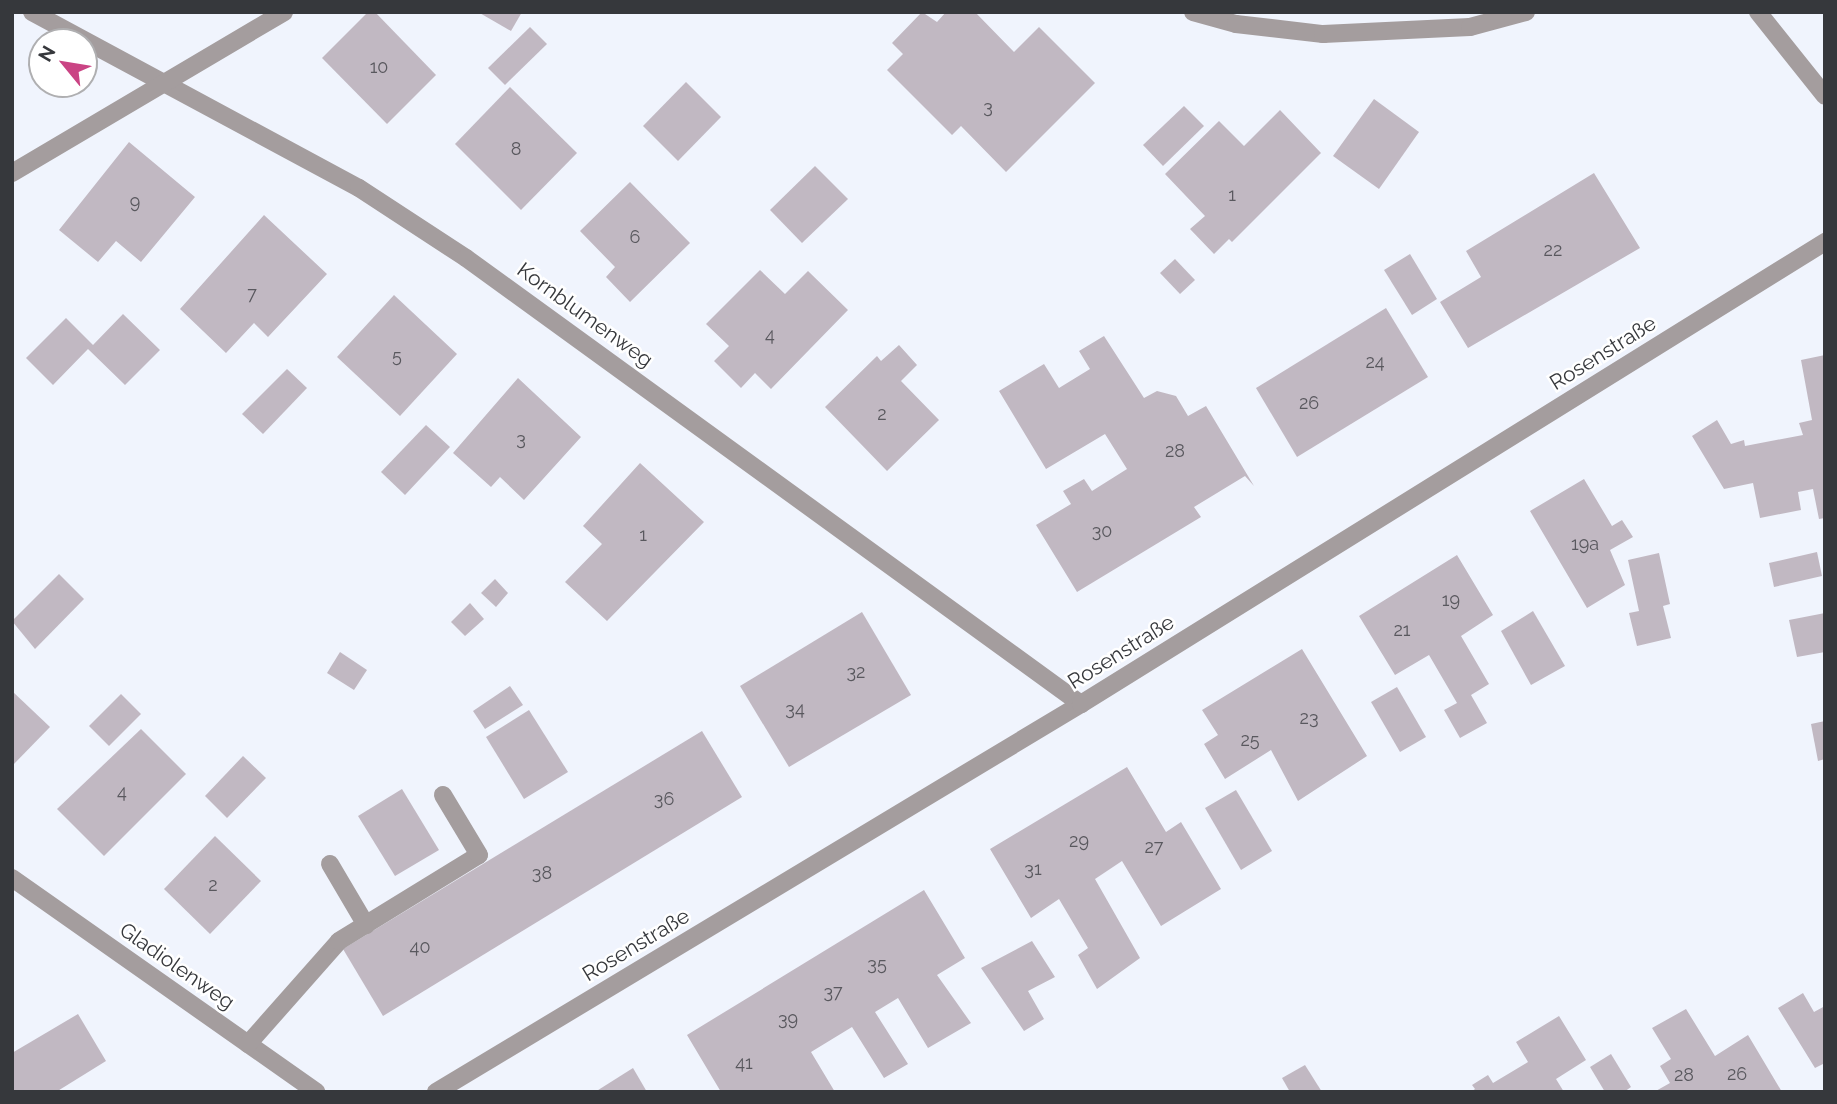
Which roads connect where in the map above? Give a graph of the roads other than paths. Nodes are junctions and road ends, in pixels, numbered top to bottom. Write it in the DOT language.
graph roads {
  1 [pos="32,12"];
  2 [pos="284,12"];
  3 [pos="1193,12"];
  4 [pos="1526,12"];
  5 [pos="1758,12"];
  6 [pos="166,81"];
  7 [pos="1825,96"];
  8 [pos="12,173"];
  9 [pos="1825,242"];
  10 [pos="1081,704"];
  11 [pos="443,795"];
  12 [pos="330,864"];
  13 [pos="12,878"];
  14 [pos="366,925"];
  15 [pos="248,1044"];
  16 [pos="316,1092"];
  17 [pos="436,1092"];
  1 -- 6 [label="street, Kornblumenweg"];
  2 -- 6 [label="street"];
  3 -- 4 [label="street"];
  5 -- 7 [label="street"];
  6 -- 8 [label="street"];
  6 -- 10 [label="street, Kornblumenweg"];
  9 -- 10 [label="street, Rosenstraße"];
  10 -- 17 [label="street, Rosenstraße"];
  11 -- 14 [label="street"];
  12 -- 14 [label="street"];
  13 -- 15 [label="street, Gladiolenweg"];
  14 -- 15 [label="street"];
  15 -- 16 [label="street, Gladiolenweg"];
}
